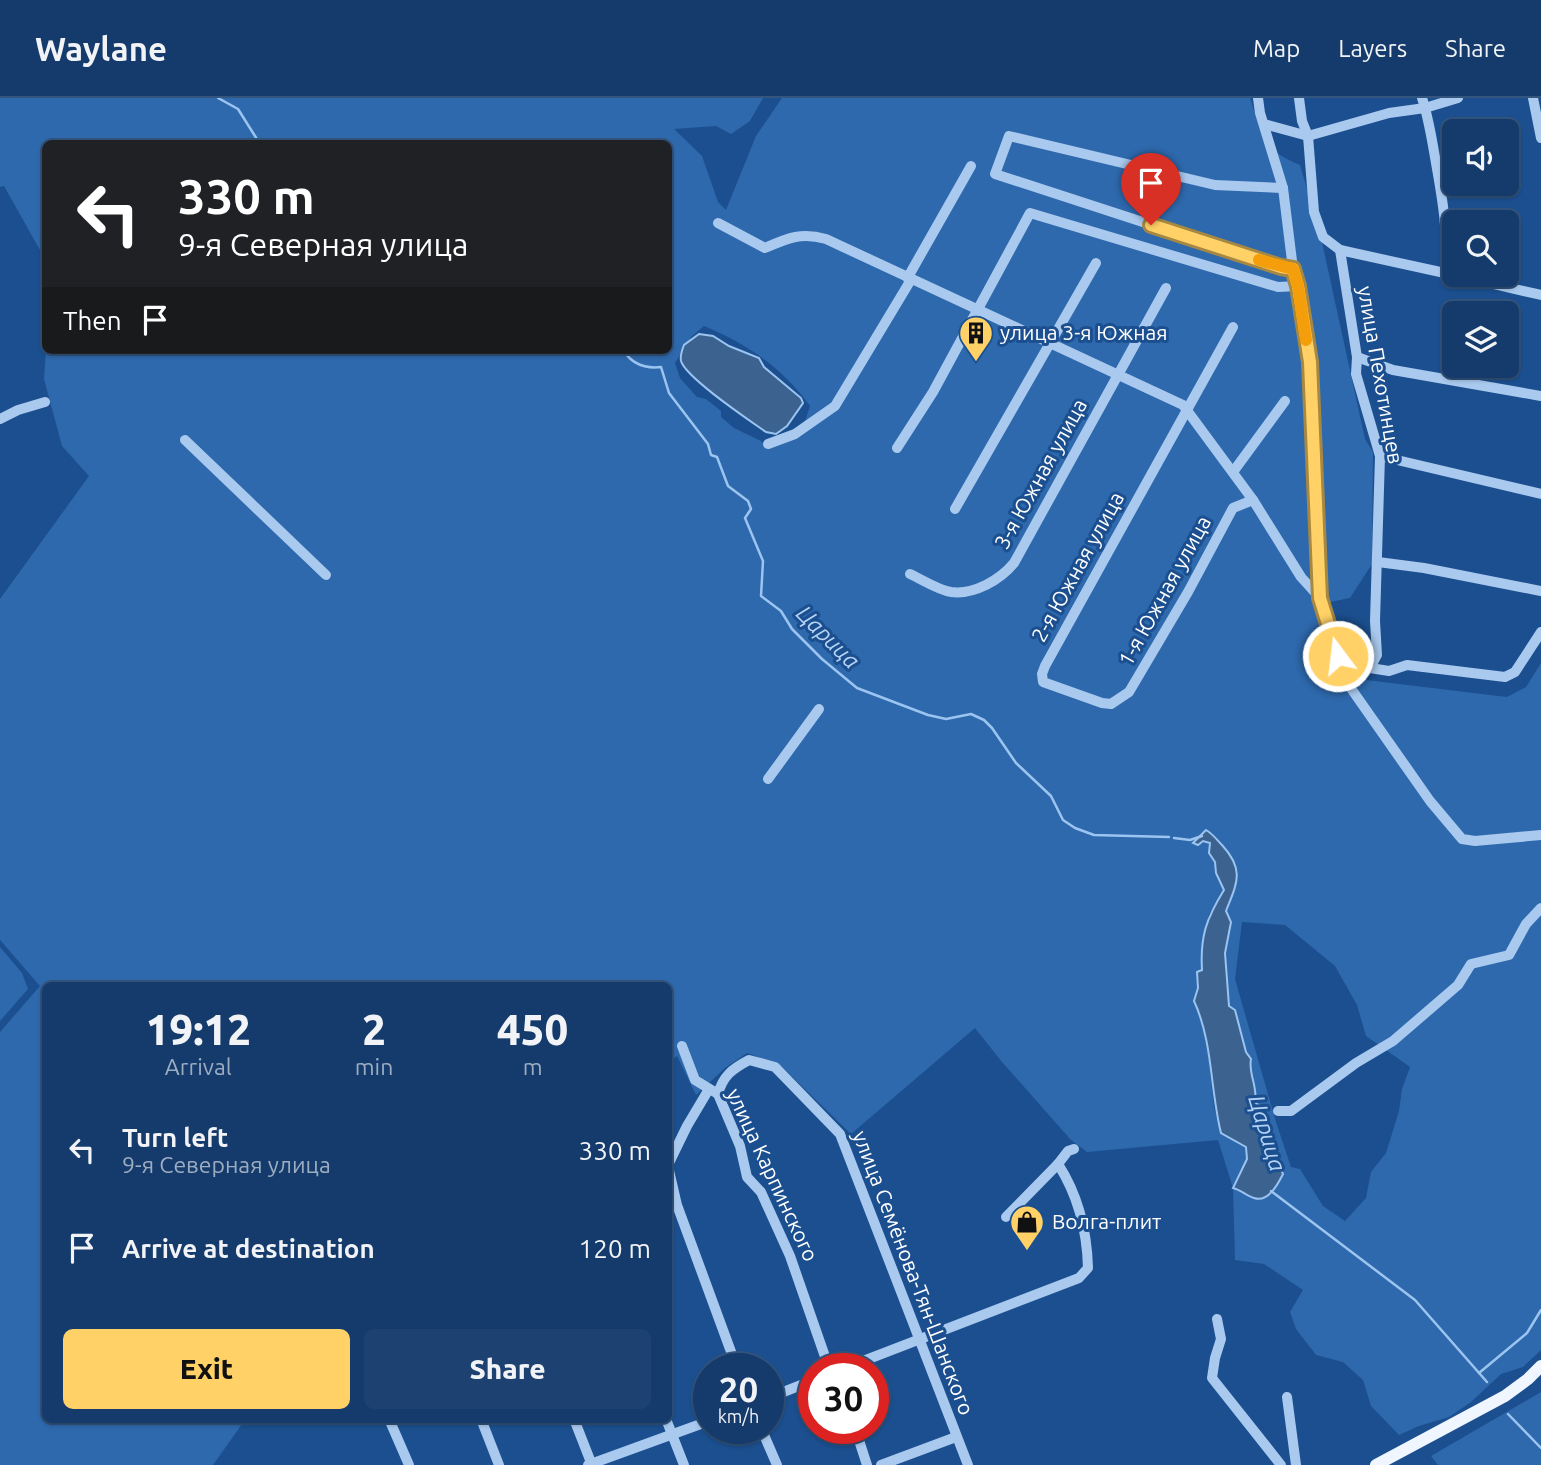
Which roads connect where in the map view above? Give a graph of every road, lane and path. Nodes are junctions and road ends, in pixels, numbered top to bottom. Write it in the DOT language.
graph roads {
  1 [pos="1258,98"];
  2 [pos="1299,98"];
  3 [pos="1458,98"];
  4 [pos="1533,98"];
  5 [pos="1424,103"];
  6 [pos="1264,124"];
  7 [pos="1308,136"];
  8 [pos="1541,138"];
  9 [pos="971,166"];
  10 [pos="1283,188"];
  11 [pos="1443,210"];
  12 [pos="718,223"];
  13 [pos="1340,250"];
  14 [pos="1096,263"];
  15 [pos="1293,269"];
  16 [pos="1442,272"];
  17 [pos="908,277"];
  18 [pos="1298,286"];
  19 [pos="1507,287"];
  20 [pos="1167,288"];
  21 [pos="1541,295"];
  22 [pos="978,309"];
  23 [pos="1233,327"];
  24 [pos="1049,343"];
  25 [pos="1357,357"];
  26 [pos="1117,374"];
  27 [pos="1541,396"];
  28 [pos="1285,401"];
  29 [pos="45,402"];
  30 [pos="1186,410"];
  31 [pos="0,419"];
  32 [pos="186,440"];
  33 [pos="768,444"];
  34 [pos="897,448"];
  35 [pos="1380,456"];
  36 [pos="1233,472"];
  37 [pos="1541,494"];
  38 [pos="1253,500"];
  39 [pos="955,509"];
  40 [pos="1378,562"];
  41 [pos="910,574"];
  42 [pos="326,575"];
  43 [pos="1541,591"];
  44 [pos="1320,598"];
  45 [pos="1541,632"];
  46 [pos="1370,668"];
  47 [pos="1343,677"];
  48 [pos="1111,704"];
  49 [pos="819,709"];
  50 [pos="768,779"];
  51 [pos="1541,835"];
  52 [pos="1541,908"];
  53 [pos="682,1046"];
  54 [pos="713,1092"];
  55 [pos="1278,1111"];
  56 [pos="1074,1149"];
  57 [pos="672,1158"];
  58 [pos="1058,1164"];
  59 [pos="672,1183"];
  60 [pos="1006,1217"];
  61 [pos="1217,1319"];
  62 [pos="919,1339"];
  63 [pos="731,1353"];
  64 [pos="824,1353"];
  65 [pos="883,1353"];
  66 [pos="1541,1366"];
  67 [pos="1287,1397"];
  68 [pos="391,1423"];
  69 [pos="483,1423"];
  70 [pos="575,1423"];
  71 [pos="668,1423"];
  72 [pos="693,1427"];
  73 [pos="672,1435"];
  74 [pos="956,1437"];
  75 [pos="768,1444"];
  76 [pos="860,1444"];
  77 [pos="409,1465"];
  78 [pos="499,1465"];
  79 [pos="590,1465"];
  80 [pos="684,1465"];
  81 [pos="777,1465"];
  82 [pos="867,1465"];
  83 [pos="881,1465"];
  84 [pos="968,1465"];
  85 [pos="1281,1465"];
  86 [pos="1296,1465"];
  87 [pos="1376,1465"];
  1 -- 6 [label="street"];
  2 -- 7 [label="street"];
  3 -- 5 [label="street"];
  4 -- 8 [label="street"];
  5 -- 7 [label="street"];
  5 -- 11 [label="street"];
  6 -- 7 [label="street"];
  6 -- 10 [label="street"];
  7 -- 13 [label="street"];
  9 -- 17 [label="street"];
  10 -- 15 [label="street"];
  10 -- 15 [label="street"];
  12 -- 17 [label="street"];
  13 -- 16 [label="street"];
  13 -- 25 [label="street, улица Пехотинцев"];
  14 -- 24 [label="street"];
  15 -- 18 [label="street"];
  17 -- 22 [label="street"];
  17 -- 33 [label="street"];
  18 -- 22 [label="street"];
  18 -- 44 [label="street"];
  19 -- 21 [label="street"];
  20 -- 26 [label="street, 3-я Южная улица"];
  22 -- 24 [label="street"];
  22 -- 34 [label="street"];
  23 -- 30 [label="street"];
  24 -- 26 [label="street"];
  24 -- 39 [label="street"];
  25 -- 27 [label="street"];
  25 -- 35 [label="street, улица Пехотинцев"];
  26 -- 30 [label="street"];
  26 -- 41 [label="street, 3-я Южная улица"];
  28 -- 36 [label="street"];
  29 -- 31 [label="street"];
  30 -- 36 [label="street"];
  30 -- 48 [label="street, 2-я Южная улица"];
  32 -- 42 [label="street"];
  35 -- 37 [label="street"];
  35 -- 40 [label="street, улица Пехотинцев"];
  36 -- 38 [label="street"];
  38 -- 44 [label="street"];
  38 -- 48 [label="street, 1-я Южная улица"];
  40 -- 43 [label="street"];
  40 -- 46 [label="street, улица Пехотинцев"];
  44 -- 47 [label="street"];
  45 -- 46 [label="street"];
  46 -- 47 [label="street"];
  47 -- 51 [label="street"];
  49 -- 50 [label="street"];
  52 -- 55 [label="street"];
  53 -- 54 [label="street, улица Карпинского"];
  54 -- 57 [label="street"];
  54 -- 62 [label="street, улица Семёнова-Тян-Шанского"];
  54 -- 64 [label="street, улица Карпинского"];
  56 -- 58 [label="street"];
  58 -- 60 [label="street"];
  58 -- 62 [label="street"];
  59 -- 63 [label="street"];
  61 -- 85 [label="street"];
  62 -- 65 [label="street"];
  62 -- 74 [label="street, улица Семёнова-Тян-Шанского"];
  66 -- 87 [label="main road"];
  67 -- 86 [label="street"];
  68 -- 77 [label="street"];
  69 -- 78 [label="street"];
  70 -- 79 [label="street"];
  71 -- 73 [label="street"];
  72 -- 73 [label="street"];
  73 -- 79 [label="street"];
  73 -- 80 [label="street"];
  74 -- 83 [label="street"];
  74 -- 84 [label="street, улица Семёнова-Тян-Шанского"];
  75 -- 81 [label="street"];
  76 -- 82 [label="street"];
}
